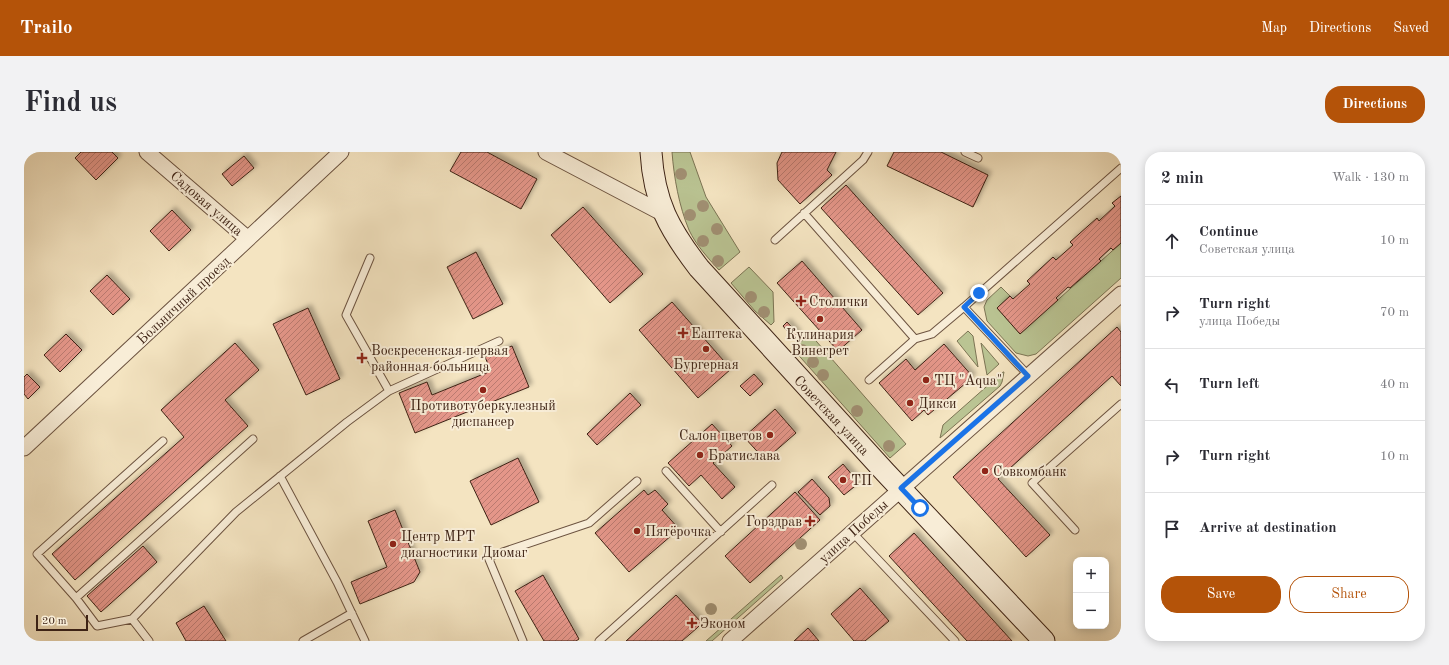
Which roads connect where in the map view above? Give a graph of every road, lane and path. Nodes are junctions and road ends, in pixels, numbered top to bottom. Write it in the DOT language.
graph roads {
  1 [pos="147,152"];
  2 [pos="341,152"];
  3 [pos="546,152"];
  4 [pos="651,152"];
  5 [pos="868,152"];
  6 [pos="965,152"];
  7 [pos="978,158"];
  8 [pos="1121,168"];
  9 [pos="664,214"];
  10 [pos="804,214"];
  11 [pos="248,239"];
  12 [pos="775,240"];
  13 [pos="370,258"];
  14 [pos="1121,294"];
  15 [pos="964,307"];
  16 [pos="916,339"];
  17 [pos="499,340"];
  18 [pos="1028,376"];
  19 [pos="869,380"];
  20 [pos="389,391"];
  21 [pos="1121,404"];
  22 [pos="253,439"];
  23 [pos="163,441"];
  24 [pos="24,448"];
  25 [pos="666,471"];
  26 [pos="280,476"];
  27 [pos="637,481"];
  28 [pos="772,485"];
  29 [pos="901,488"];
  30 [pos="1075,530"];
  31 [pos="721,532"];
  32 [pos="852,532"];
  33 [pos="76,598"];
  34 [pos="352,613"];
  35 [pos="132,619"];
  36 [pos="735,639"];
  37 [pos="149,641"];
  38 [pos="303,641"];
  39 [pos="365,641"];
  40 [pos="523,641"];
  41 [pos="599,641"];
  42 [pos="955,641"];
  43 [pos="1044,641"];
  1 -- 11 [label="street, Садовая улица"];
  2 -- 11 [label="street, Больничный проезд"];
  3 -- 9 [label="street"];
  4 -- 9 [label="main road, Советская улица"];
  5 -- 10 [label="lane"];
  6 -- 7 [label="lane"];
  8 -- 15 [label="lane"];
  9 -- 29 [label="main road, Советская улица"];
  10 -- 12 [label="lane"];
  10 -- 16 [label="lane"];
  11 -- 24 [label="street, Больничный проезд"];
  13 -- 20 [label="lane"];
  14 -- 18 [label="street, улица Победы"];
  15 -- 16 [label="lane"];
  15 -- 18 [label="lane"];
  16 -- 19 [label="lane"];
  17 -- 20 [label="lane"];
  18 -- 29 [label="street, улица Победы"];
  20 -- 26 [label="lane"];
  21 -- 30 [label="lane"];
  22 -- 33 [label="lane"];
  23 -- 33 [label="lane"];
  25 -- 31 [label="lane"];
  26 -- 34 [label="lane"];
  26 -- 35 [label="lane"];
  27 -- 40 [label="lane"];
  28 -- 31 [label="lane"];
  29 -- 32 [label="street, улица Победы"];
  29 -- 43 [label="main road, Советская улица"];
  31 -- 41 [label="lane"];
  32 -- 36 [label="street, улица Победы"];
  32 -- 42 [label="lane"];
  33 -- 35 [label="lane"];
  34 -- 38 [label="lane"];
  34 -- 39 [label="lane"];
  35 -- 37 [label="lane"];
}
